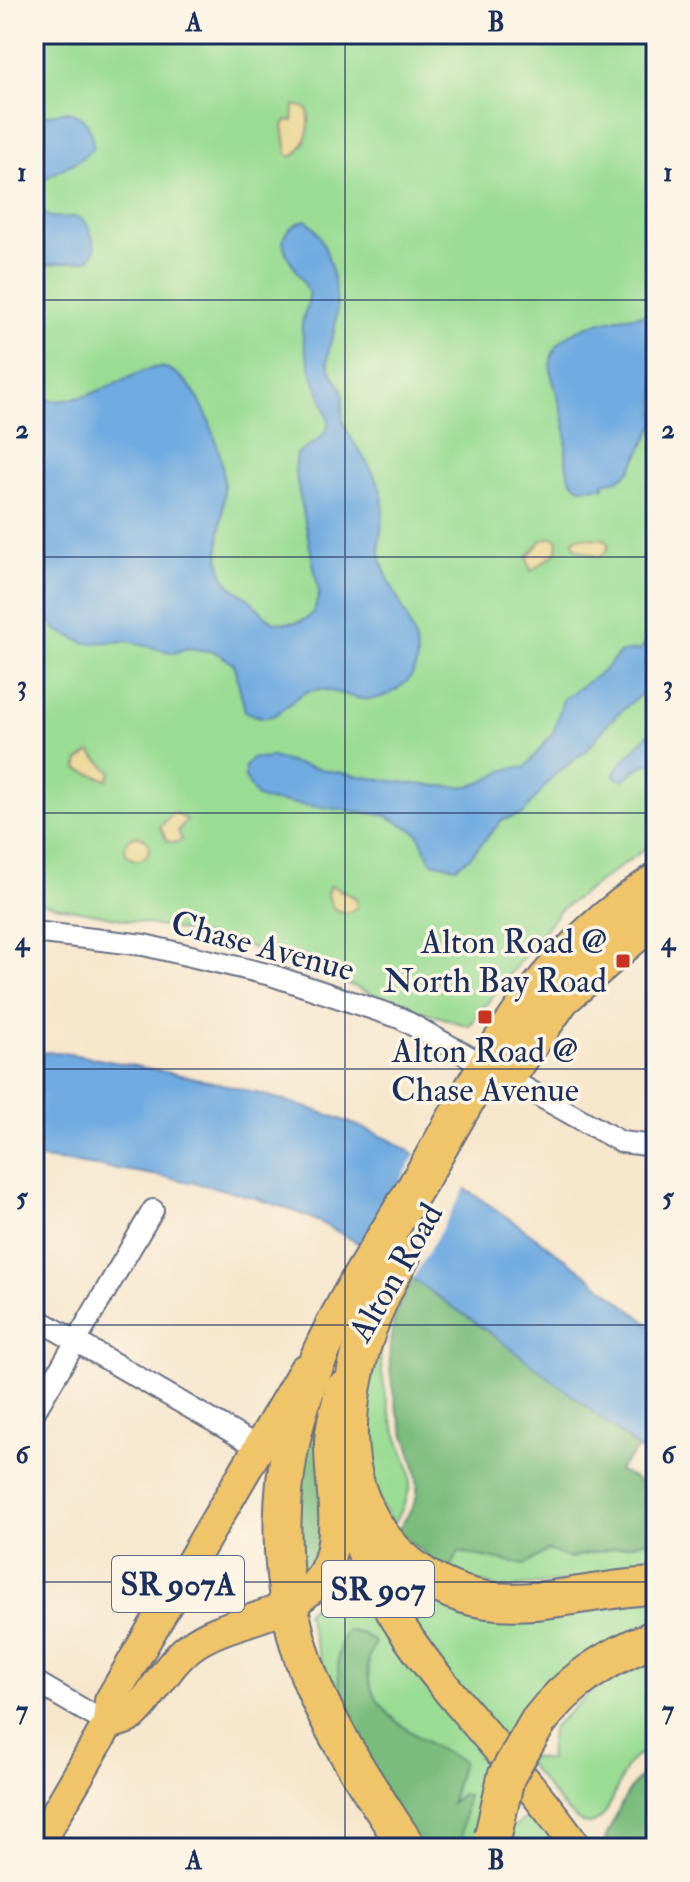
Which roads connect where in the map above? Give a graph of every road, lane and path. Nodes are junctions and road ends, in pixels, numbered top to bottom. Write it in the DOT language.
graph roads {
  1 [pos="656,882"];
  2 [pos="656,916"];
  3 [pos="34,932"];
  4 [pos="497,1071"];
  5 [pos="656,1146"];
  6 [pos="153,1210"];
  7 [pos="371,1285"];
  8 [pos="34,1317"];
  9 [pos="330,1333"];
  10 [pos="77,1340"];
  11 [pos="342,1385"];
  12 [pos="34,1413"];
  13 [pos="258,1447"];
  14 [pos="656,1586"];
  15 [pos="289,1605"];
  16 [pos="656,1638"];
  17 [pos="34,1681"];
  18 [pos="108,1724"];
  19 [pos="492,1842"];
  20 [pos="36,1848"];
  21 [pos="408,1848"];
  22 [pos="577,1848"];
  1 -- 4 [label="highway, Alton Road / SR 907"];
  2 -- 4 [label="highway, Alton Road / SR 907"];
  3 -- 4 [label="street, Chase Avenue"];
  4 -- 5 [label="street, Chase Avenue"];
  4 -- 7 [label="highway, Alton Road / SR 907"];
  6 -- 10 [label="street"];
  7 -- 9 [label="highway, Alton Road / SR 907"];
  7 -- 11 [label="main road, Alton Road / SR 907"];
  7 -- 14 [label="highway"];
  8 -- 10 [label="street"];
  9 -- 13 [label="main road, Alton Road / SR 907A"];
  9 -- 15 [label="highway, SR 907"];
  10 -- 12 [label="street"];
  10 -- 13 [label="street"];
  11 -- 15 [label="main road, Alton Road / SR 907A"];
  11 -- 22 [label="main road, SR 907"];
  13 -- 18 [label="main road, Alton Road / SR 907A"];
  15 -- 18 [label="main road, Alton Road / SR 907A"];
  15 -- 21 [label="highway, SR 907"];
  16 -- 19 [label="highway, bridge"];
  17 -- 18 [label="street"];
  18 -- 20 [label="main road, Alton Road / SR 907A"];
}
